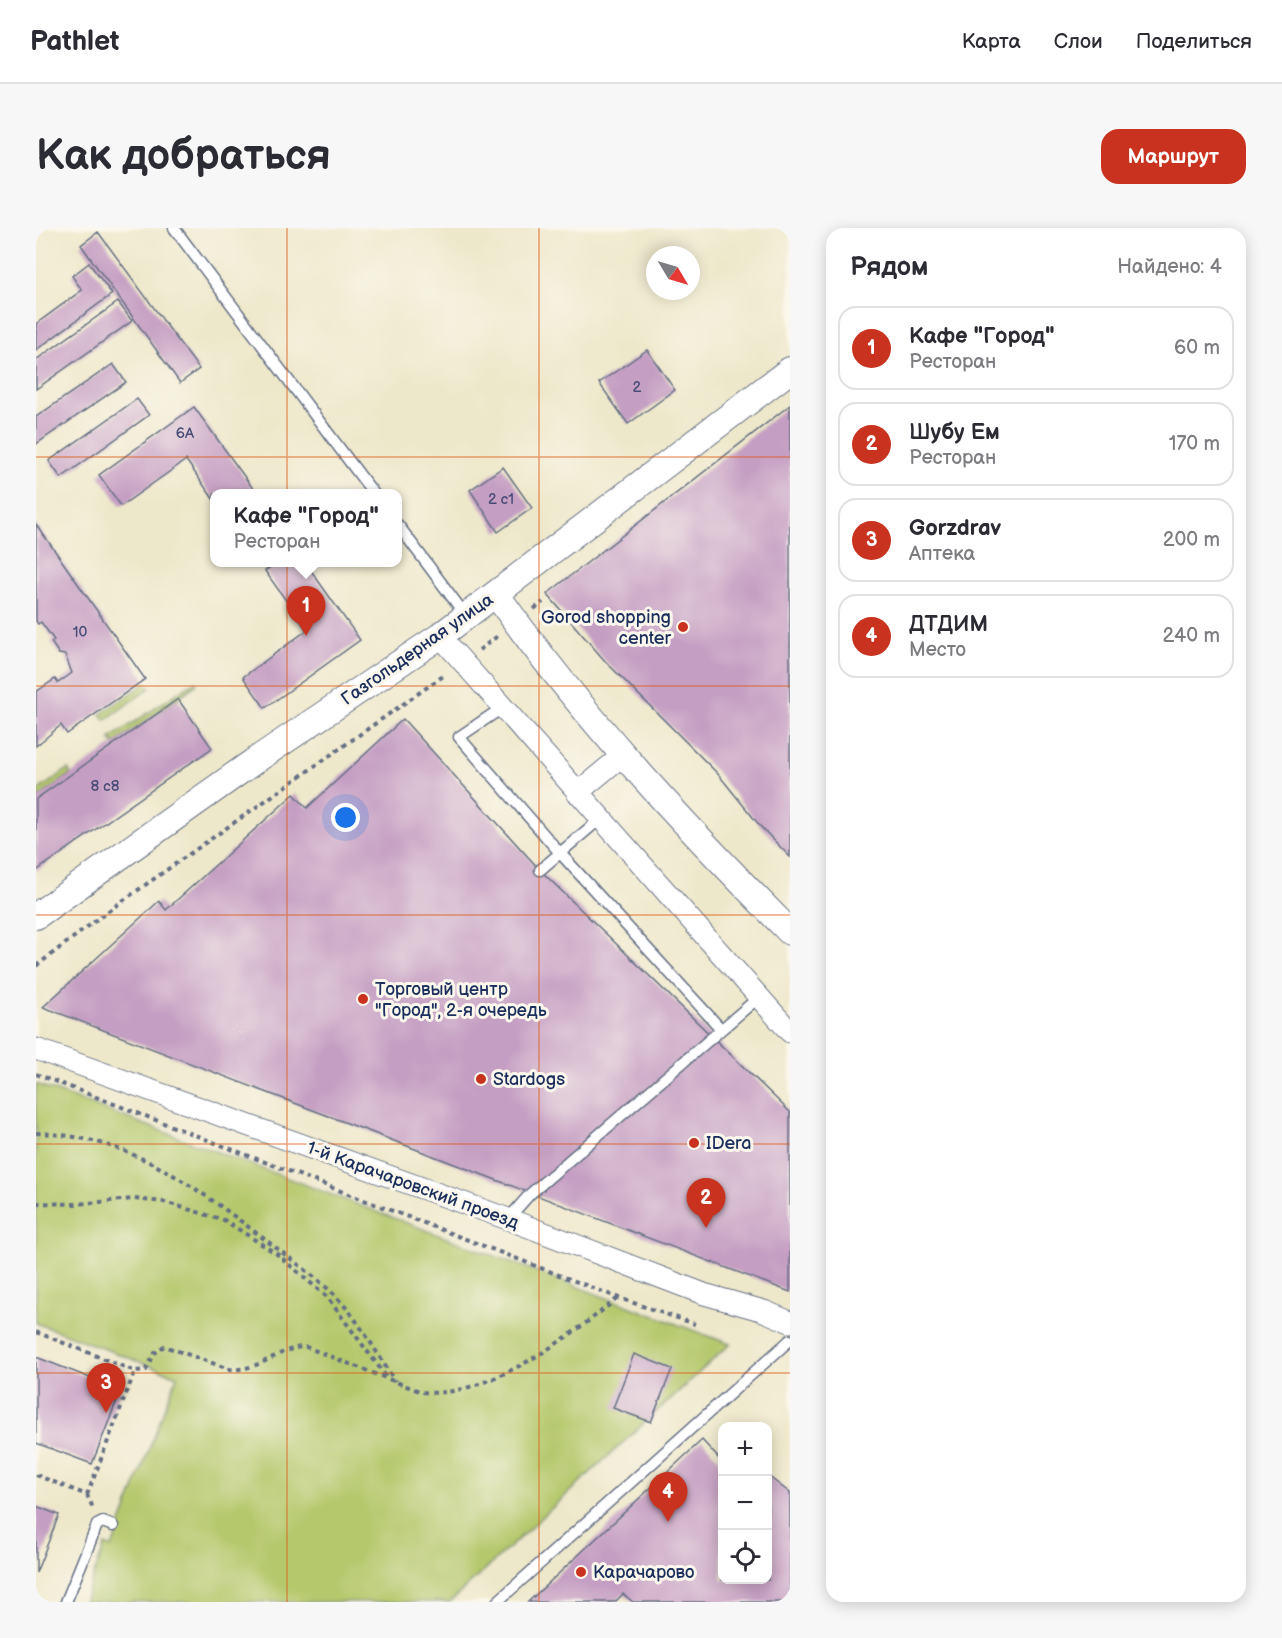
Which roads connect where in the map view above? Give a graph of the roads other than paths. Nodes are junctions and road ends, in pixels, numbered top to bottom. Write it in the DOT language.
graph roads {
  1 [pos="174,228"];
  2 [pos="790,370"];
  3 [pos="370,489"];
  4 [pos="402,530"];
  5 [pos="496,594"];
  6 [pos="466,616"];
  7 [pos="440,636"];
  8 [pos="502,708"];
  9 [pos="623,755"];
  10 [pos="578,793"];
  11 [pos="600,819"];
  12 [pos="560,853"];
  13 [pos="540,870"];
  14 [pos="36,916"];
  15 [pos="790,932"];
  16 [pos="759,997"];
  17 [pos="721,1029"];
  18 [pos="790,1032"];
  19 [pos="36,1049"];
  20 [pos="508,1219"];
  21 [pos="790,1323"];
  22 [pos="790,1340"];
  23 [pos="113,1526"];
  24 [pos="66,1602"];
  25 [pos="497,1602"];
  1 -- 3 [label="lane"];
  2 -- 5 [label="street, Газгольдерная улица"];
  4 -- 6 [label="lane"];
  5 -- 6 [label="street, Газгольдерная улица"];
  5 -- 9 [label="street"];
  6 -- 7 [label="street, Газгольдерная улица"];
  7 -- 8 [label="street"];
  7 -- 14 [label="street, Газгольдерная улица"];
  8 -- 10 [label="street"];
  8 -- 12 [label="lane"];
  9 -- 10 [label="street"];
  9 -- 15 [label="street"];
  10 -- 11 [label="street"];
  11 -- 12 [label="lane"];
  11 -- 16 [label="street"];
  12 -- 13 [label="lane"];
  12 -- 17 [label="lane"];
  16 -- 17 [label="lane"];
  16 -- 18 [label="street"];
  17 -- 20 [label="lane"];
  19 -- 20 [label="street, 1-й Карачаровский проезд"];
  20 -- 21 [label="street, 1-й Карачаровский проезд"];
  22 -- 25 [label="lane"];
  23 -- 24 [label="lane"];
}
